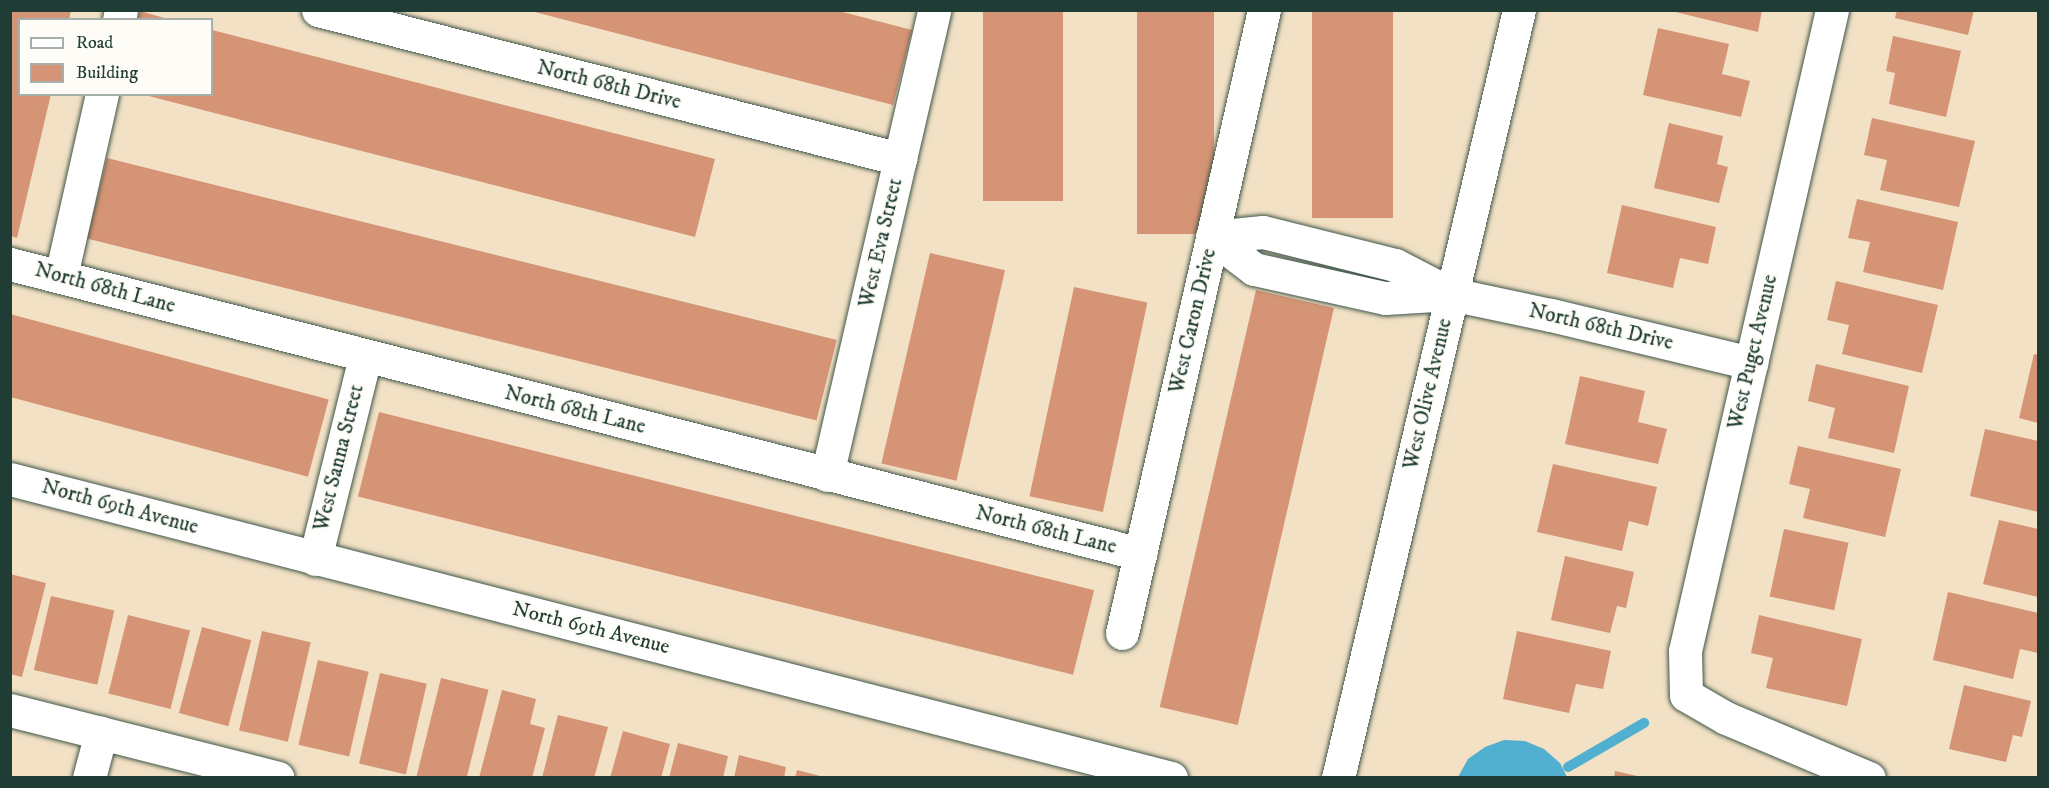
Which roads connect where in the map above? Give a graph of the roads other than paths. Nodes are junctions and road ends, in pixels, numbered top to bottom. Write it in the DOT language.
graph roads {
  1 [pos="318,10"];
  2 [pos="934,10"];
  3 [pos="1264,10"];
  4 [pos="1519,10"];
  5 [pos="1832,10"];
  6 [pos="102,96"];
  7 [pos="900,159"];
  8 [pos="1212,237"];
  9 [pos="10,264"];
  10 [pos="60,276"];
  11 [pos="1451,294"];
  12 [pos="364,357"];
  13 [pos="1751,363"];
  14 [pos="826,475"];
  15 [pos="10,479"];
  16 [pos="1140,554"];
  17 [pos="315,559"];
  18 [pos="1122,633"];
  19 [pos="10,710"];
  20 [pos="101,733"];
  21 [pos="89,777"];
  22 [pos="278,777"];
  23 [pos="1172,777"];
  24 [pos="1338,777"];
  25 [pos="1869,777"];
  1 -- 7 [label="street, North 68th Drive"];
  2 -- 7 [label="street, West Eva Street"];
  3 -- 8 [label="street, West Caron Drive"];
  4 -- 11 [label="street, West Olive Avenue"];
  5 -- 13 [label="street, West Puget Avenue"];
  6 -- 10 [label="street"];
  7 -- 14 [label="street, West Eva Street"];
  8 -- 11 [label="street, North 68th Drive"];
  8 -- 16 [label="street, West Caron Drive"];
  9 -- 10 [label="street, North 68th Lane"];
  10 -- 12 [label="street, North 68th Lane"];
  11 -- 13 [label="street, North 68th Drive"];
  11 -- 24 [label="street, West Olive Avenue"];
  12 -- 14 [label="street, North 68th Lane"];
  12 -- 17 [label="street, West Sanna Street"];
  13 -- 25 [label="street, West Puget Avenue"];
  14 -- 16 [label="street, North 68th Lane"];
  15 -- 17 [label="street, North 69th Avenue"];
  16 -- 18 [label="street, West Caron Drive"];
  17 -- 23 [label="street, North 69th Avenue"];
  19 -- 20 [label="street"];
  20 -- 21 [label="street"];
  20 -- 22 [label="street"];
}
